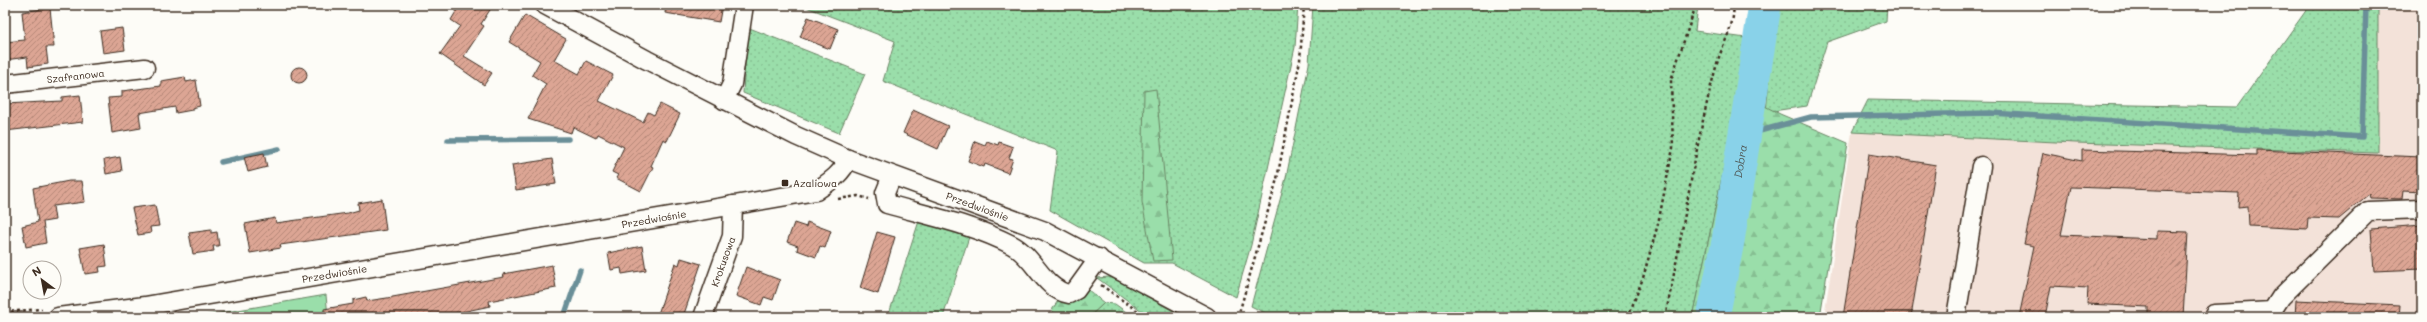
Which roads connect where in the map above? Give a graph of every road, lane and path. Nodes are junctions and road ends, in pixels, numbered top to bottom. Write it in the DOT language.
graph roads {
  1 [pos="545,5"];
  2 [pos="744,5"];
  3 [pos="1304,5"];
  4 [pos="1696,5"];
  5 [pos="1733,5"];
  6 [pos="145,68"];
  7 [pos="5,84"];
  8 [pos="724,100"];
  9 [pos="848,159"];
  10 [pos="1981,166"];
  11 [pos="892,176"];
  12 [pos="733,205"];
  13 [pos="2422,209"];
  14 [pos="1099,258"];
  15 [pos="1087,276"];
  16 [pos="2214,314"];
  17 [pos="58,317"];
  18 [pos="703,317"];
  19 [pos="1146,317"];
  20 [pos="1206,317"];
  21 [pos="1238,317"];
  22 [pos="1628,317"];
  23 [pos="1665,317"];
  24 [pos="1956,317"];
  1 -- 8 [label="street"];
  2 -- 8 [label="street"];
  3 -- 21 [label="path"];
  4 -- 22 [label="path"];
  5 -- 23 [label="path"];
  6 -- 7 [label="street, Szafranowa"];
  8 -- 9 [label="street"];
  9 -- 11 [label="street, Przedwiośnie"];
  9 -- 12 [label="street, Przedwiośnie"];
  10 -- 24 [label="street"];
  11 -- 14 [label="street, Przedwiośnie"];
  11 -- 15 [label="street"];
  12 -- 17 [label="street, Przedwiośnie"];
  12 -- 18 [label="street, Krokusowa"];
  13 -- 16 [label="street"];
  14 -- 15 [label="street"];
  14 -- 20 [label="street, Przedwiośnie"];
  15 -- 19 [label="path"];
}
